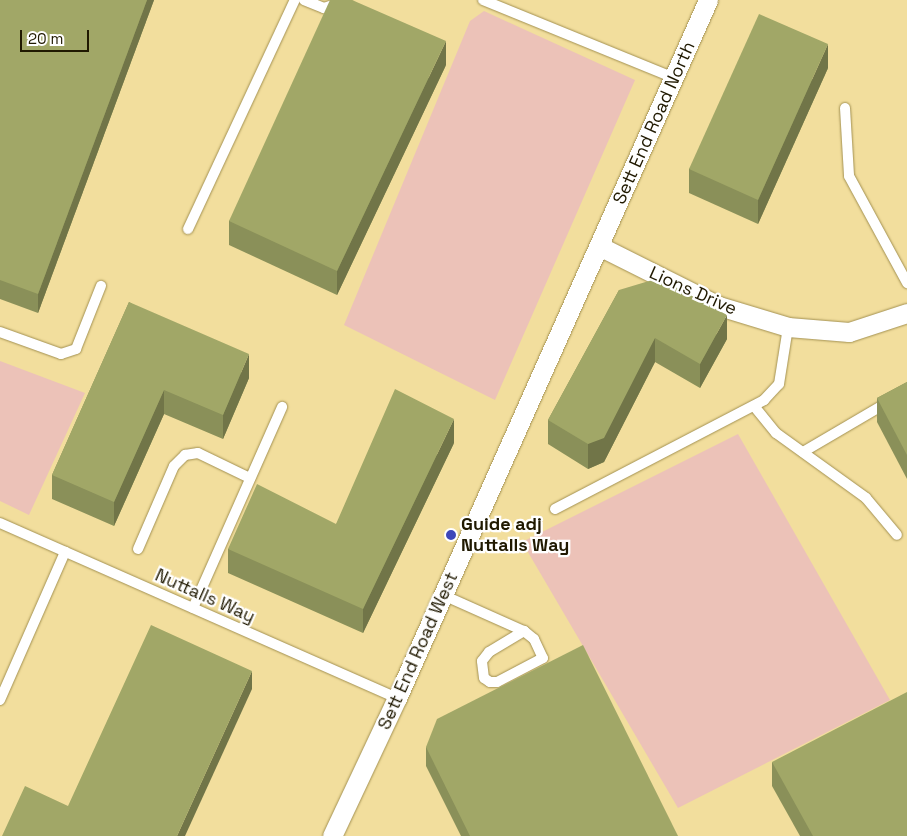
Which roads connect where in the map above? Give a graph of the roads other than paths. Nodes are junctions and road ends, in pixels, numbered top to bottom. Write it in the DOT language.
graph roads {
  1 [pos="296,0"];
  2 [pos="304,0"];
  3 [pos="347,0"];
  4 [pos="483,0"];
  5 [pos="708,0"];
  6 [pos="674,78"];
  7 [pos="845,108"];
  8 [pos="188,229"];
  9 [pos="599,246"];
  10 [pos="907,283"];
  11 [pos="101,286"];
  12 [pos="907,313"];
  13 [pos="788,327"];
  14 [pos="0,332"];
  15 [pos="907,391"];
  16 [pos="282,406"];
  17 [pos="754,406"];
  18 [pos="803,452"];
  19 [pos="250,478"];
  20 [pos="555,509"];
  21 [pos="0,523"];
  22 [pos="897,535"];
  23 [pos="138,549"];
  24 [pos="66,552"];
  25 [pos="443,594"];
  26 [pos="193,608"];
  27 [pos="524,631"];
  28 [pos="397,698"];
  29 [pos="0,700"];
  30 [pos="332,836"];
  1 -- 8 [label="lane"];
  2 -- 3 [label="lane"];
  4 -- 6 [label="lane"];
  5 -- 6 [label="street, Sett End Road North"];
  6 -- 9 [label="street, Sett End Road North"];
  7 -- 10 [label="lane"];
  9 -- 13 [label="street, Lions Drive"];
  9 -- 25 [label="street, Sett End Road West"];
  11 -- 14 [label="lane"];
  12 -- 13 [label="street, Lions Drive"];
  13 -- 17 [label="lane"];
  15 -- 18 [label="lane"];
  16 -- 19 [label="lane"];
  17 -- 18 [label="lane"];
  17 -- 20 [label="lane"];
  18 -- 22 [label="lane"];
  19 -- 23 [label="lane"];
  19 -- 26 [label="lane"];
  21 -- 24 [label="lane, Nuttalls Way"];
  24 -- 26 [label="lane, Nuttalls Way"];
  24 -- 29 [label="lane"];
  25 -- 27 [label="lane"];
  25 -- 28 [label="street, Sett End Road West"];
  26 -- 28 [label="lane, Nuttalls Way"];
  27 -- 27 [label="lane"];
  28 -- 30 [label="street, Sett End Road West"];
}
